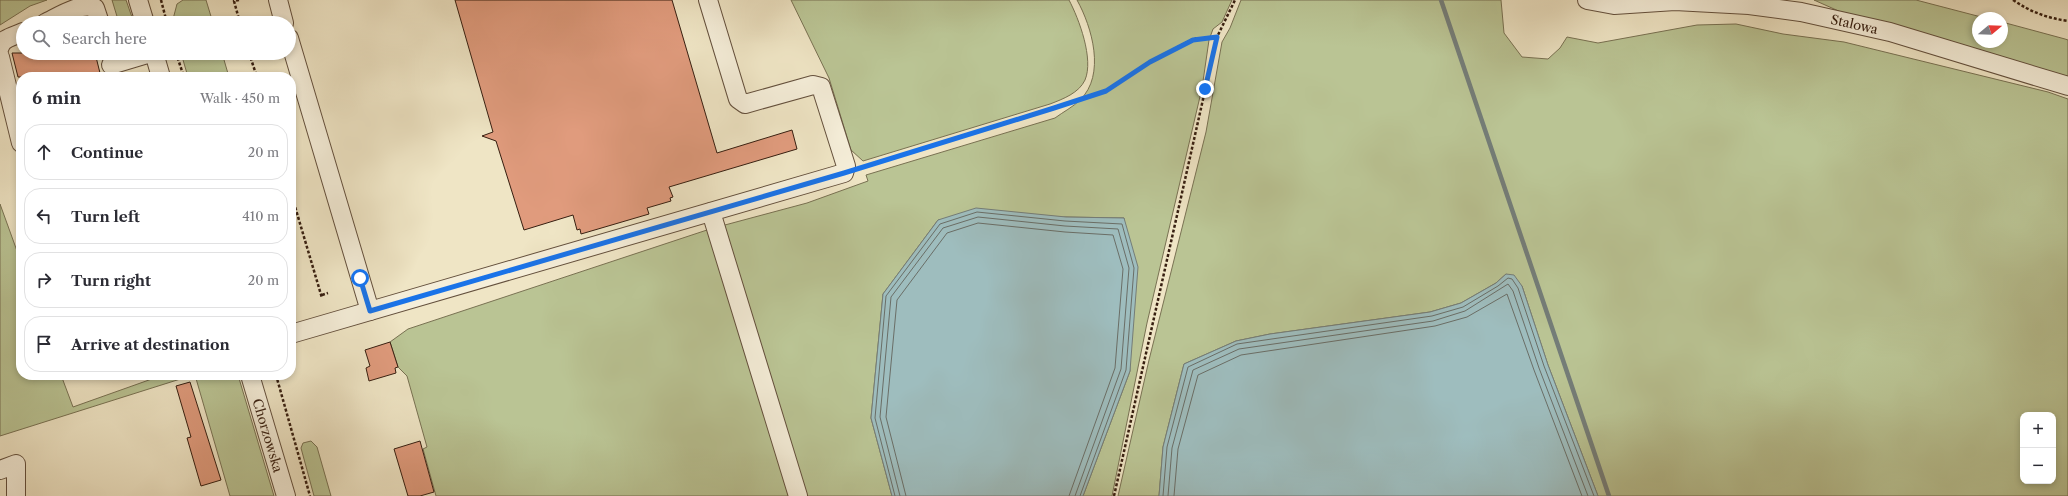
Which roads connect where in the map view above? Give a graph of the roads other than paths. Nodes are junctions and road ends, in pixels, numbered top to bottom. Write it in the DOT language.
graph roads {
  1 [pos="138,0"];
  2 [pos="278,0"];
  3 [pos="708,0"];
  4 [pos="1587,0"];
  5 [pos="60,16"];
  6 [pos="98,16"];
  7 [pos="143,16"];
  8 [pos="282,16"];
  9 [pos="16,35"];
  10 [pos="0,47"];
  11 [pos="0,57"];
  12 [pos="128,60"];
  13 [pos="156,60"];
  14 [pos="296,60"];
  15 [pos="111,65"];
  16 [pos="160,72"];
  17 [pos="2068,86"];
  18 [pos="16,123"];
  19 [pos="711,212"];
  20 [pos="370,311"];
  21 [pos="296,333"];
  22 [pos="251,380"];
  23 [pos="0,470"];
  24 [pos="16,496"];
  25 [pos="286,496"];
  26 [pos="798,496"];
  1 -- 7 [label="street"];
  2 -- 8 [label="street"];
  3 -- 19 [label="street"];
  4 -- 17 [label="street, Stalowa"];
  5 -- 6 [label="street"];
  9 -- 10 [label="street"];
  11 -- 18 [label="street"];
  12 -- 15 [label="street"];
  13 -- 16 [label="street"];
  14 -- 20 [label="street"];
  19 -- 20 [label="street"];
  19 -- 26 [label="street"];
  20 -- 21 [label="street"];
  22 -- 25 [label="street, Chorzowska"];
  23 -- 24 [label="street"];
}
